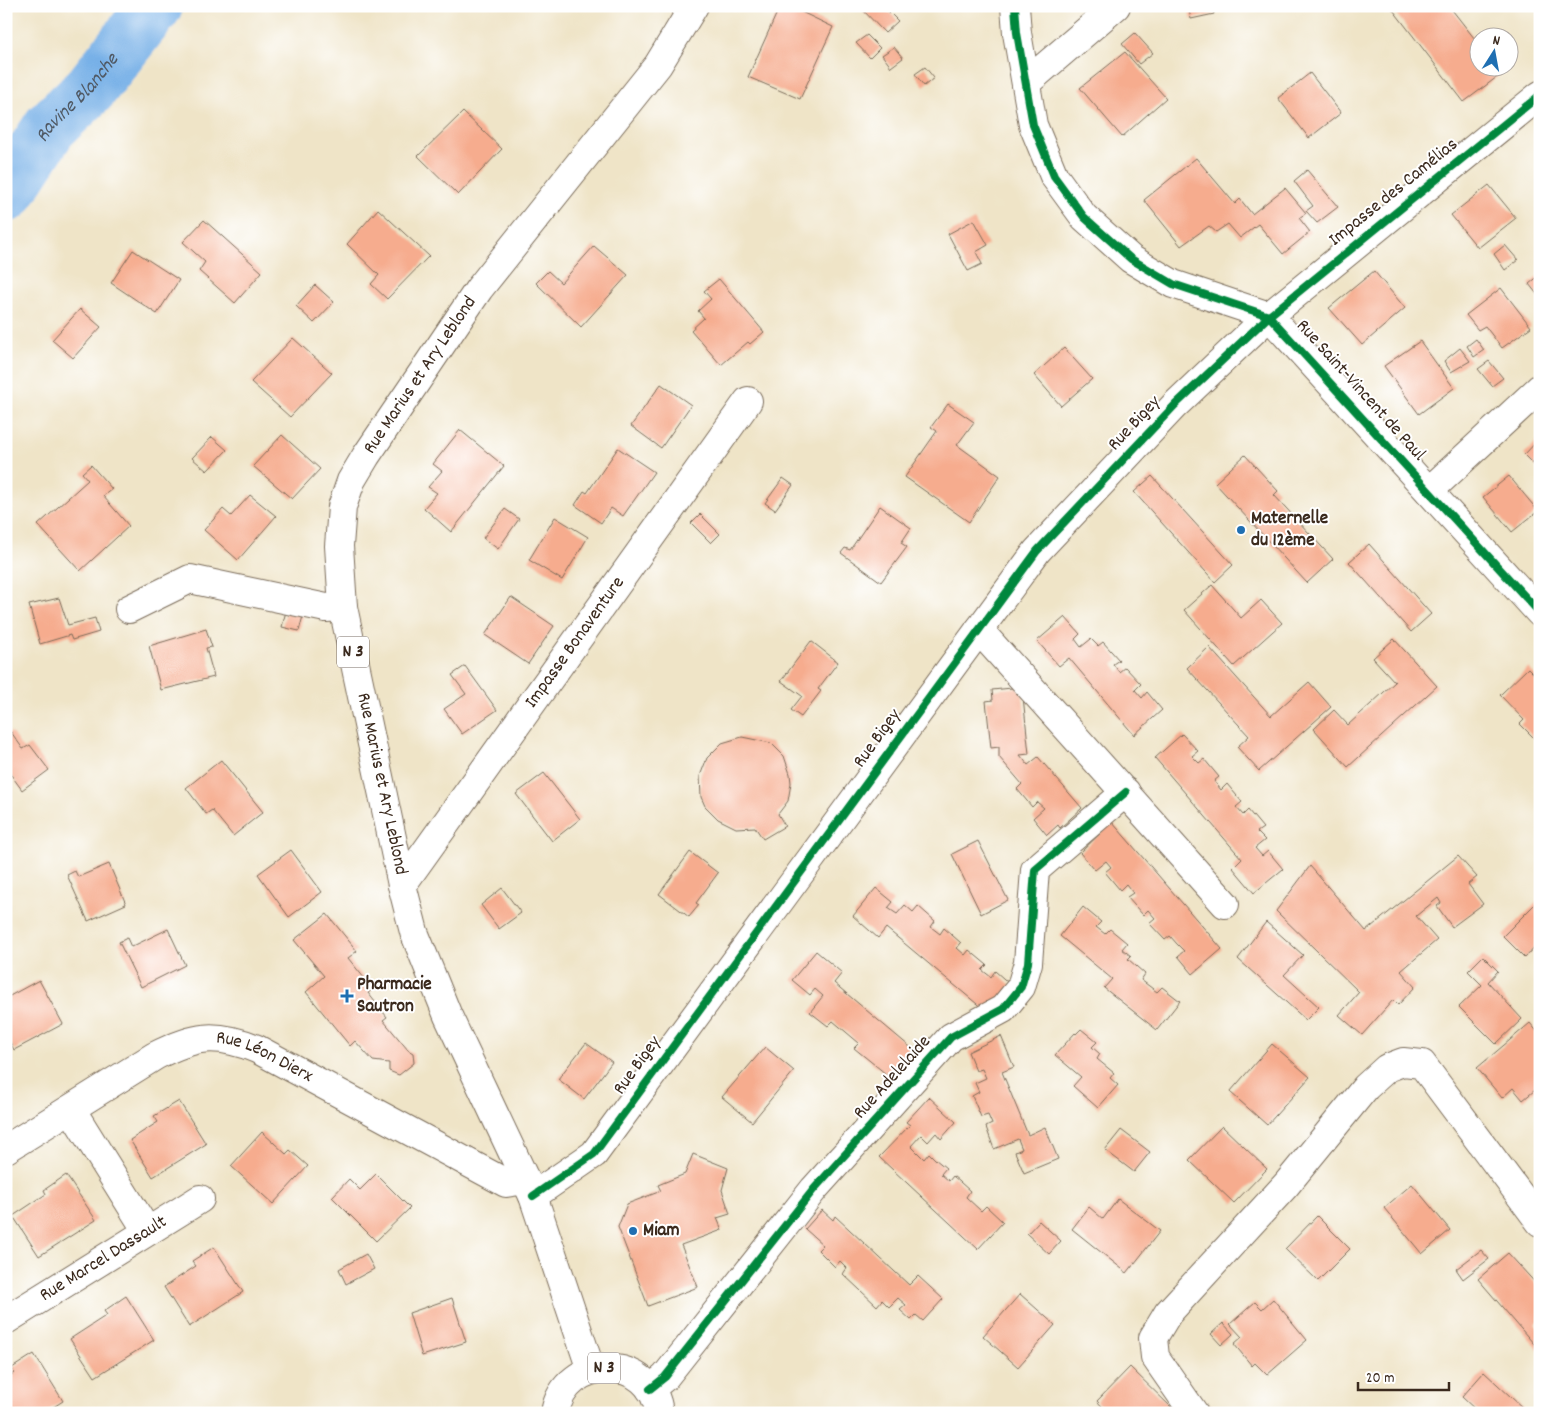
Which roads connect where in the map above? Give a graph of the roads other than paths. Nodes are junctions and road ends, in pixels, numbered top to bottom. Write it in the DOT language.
graph roads {
  1 [pos="694,6"];
  2 [pos="1016,6"];
  3 [pos="1116,6"];
  4 [pos="1026,82"];
  5 [pos="1540,95"];
  6 [pos="1269,316"];
  7 [pos="1540,388"];
  8 [pos="748,401"];
  9 [pos="1429,491"];
  10 [pos="343,607"];
  11 [pos="129,609"];
  12 [pos="1540,613"];
  13 [pos="979,630"];
  14 [pos="1126,792"];
  15 [pos="402,885"];
  16 [pos="1225,904"];
  17 [pos="71,1109"];
  18 [pos="6,1149"];
  19 [pos="530,1188"];
  20 [pos="200,1199"];
  21 [pos="1540,1222"];
  22 [pos="147,1231"];
  23 [pos="6,1320"];
  24 [pos="591,1370"];
  25 [pos="655,1401"];
  26 [pos="555,1413"];
  27 [pos="1194,1413"];
  1 -- 10 [label="street, Rue Marius et Ary Leblond / N 3"];
  2 -- 4 [label="street, Rue Saint-Vincent de Paul"];
  3 -- 4 [label="street"];
  4 -- 6 [label="street, Rue Saint-Vincent de Paul"];
  5 -- 6 [label="street, Impasse des Camélias"];
  6 -- 9 [label="street, Rue Saint-Vincent de Paul"];
  6 -- 13 [label="street, Rue Bigey"];
  7 -- 9 [label="street"];
  8 -- 15 [label="street, Impasse Bonaventure"];
  9 -- 12 [label="street, Rue Saint-Vincent de Paul"];
  10 -- 11 [label="street"];
  10 -- 15 [label="street, Rue Marius et Ary Leblond / N 3"];
  13 -- 14 [label="street"];
  13 -- 19 [label="street, Rue Bigey"];
  14 -- 16 [label="street"];
  14 -- 25 [label="street, Rue Adelelaide"];
  15 -- 19 [label="street, Rue Marius et Ary Leblond / N 3"];
  17 -- 18 [label="street, Rue Léon Dierx"];
  17 -- 19 [label="street, Rue Léon Dierx"];
  17 -- 22 [label="street"];
  19 -- 24 [label="street, Rue Marius et Ary Leblond / N 3"];
  20 -- 22 [label="street, Rue Marcel Dassault"];
  21 -- 27 [label="street"];
  22 -- 23 [label="street, Rue Marcel Dassault"];
  24 -- 25 [label="street, N 3"];
  24 -- 26 [label="street, N 3"];
}
